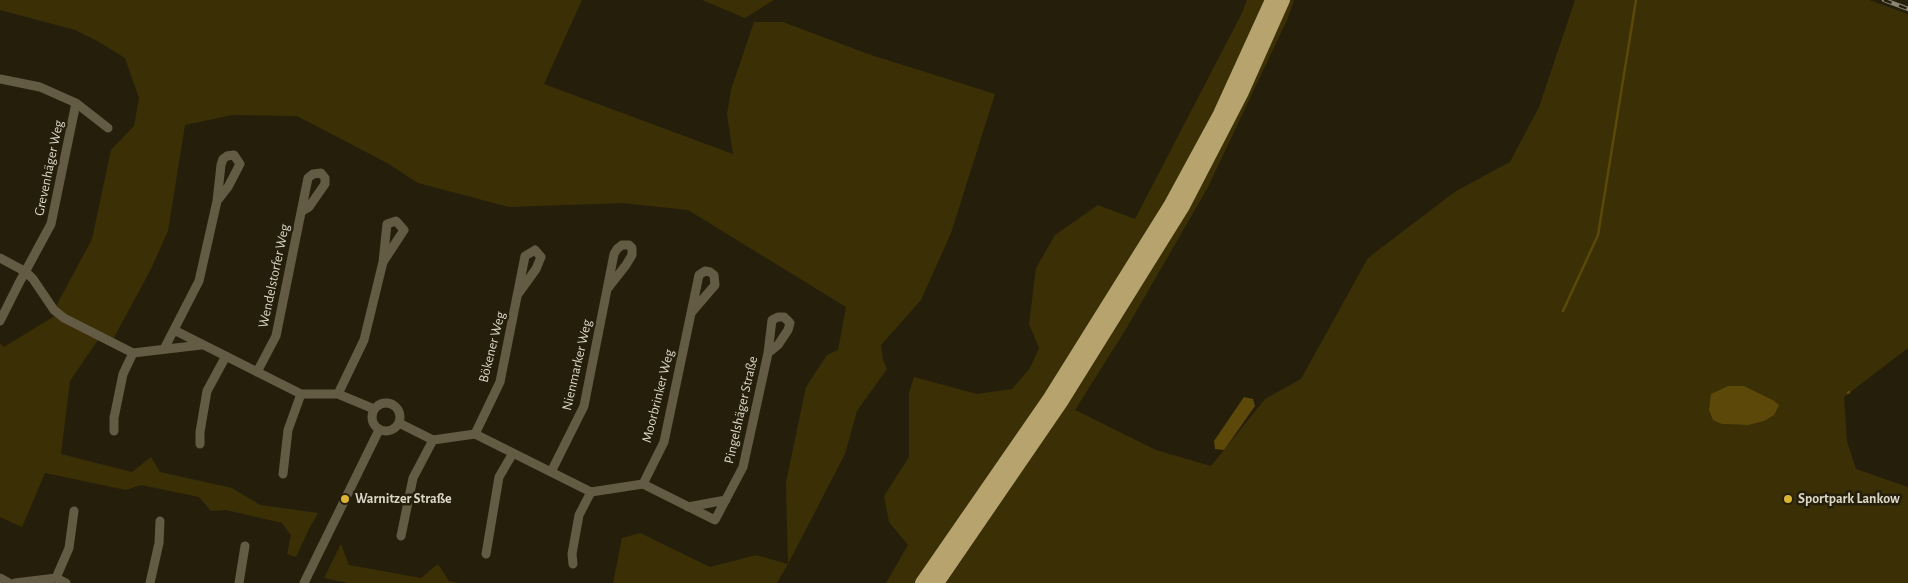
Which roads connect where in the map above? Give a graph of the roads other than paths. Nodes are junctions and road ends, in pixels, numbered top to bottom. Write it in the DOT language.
graph roads {
  1 [pos="1272,0"];
  2 [pos="1282,0"];
  3 [pos="0,79"];
  4 [pos="76,103"];
  5 [pos="108,128"];
  6 [pos="217,201"];
  7 [pos="302,211"];
  8 [pos="0,258"];
  9 [pos="383,262"];
  10 [pos="26,272"];
  11 [pos="608,288"];
  12 [pos="518,294"];
  13 [pos="691,313"];
  14 [pos="0,321"];
  15 [pos="174,330"];
  16 [pos="201,345"];
  17 [pos="164,350"];
  18 [pos="133,353"];
  19 [pos="768,353"];
  20 [pos="226,356"];
  21 [pos="257,372"];
  22 [pos="301,394"];
  23 [pos="338,394"];
  24 [pos="1053,405"];
  25 [pos="374,409"];
  26 [pos="399,423"];
  27 [pos="379,430"];
  28 [pos="114,431"];
  29 [pos="474,434"];
  30 [pos="433,440"];
  31 [pos="200,444"];
  32 [pos="513,453"];
  33 [pos="551,472"];
  34 [pos="283,474"];
  35 [pos="644,484"];
  36 [pos="591,492"];
  37 [pos="726,500"];
  38 [pos="687,507"];
  39 [pos="74,511"];
  40 [pos="160,520"];
  41 [pos="401,536"];
  42 [pos="245,546"];
  43 [pos="486,554"];
  44 [pos="572,564"];
  45 [pos="0,578"];
  46 [pos="56,578"];
  47 [pos="9,583"];
  48 [pos="15,583"];
  49 [pos="66,583"];
  50 [pos="150,583"];
  51 [pos="239,583"];
  52 [pos="304,583"];
  53 [pos="922,583"];
  54 [pos="937,583"];
  1 -- 24 [label="highway"];
  2 -- 24 [label="highway"];
  3 -- 4 [label="street"];
  4 -- 5 [label="street, Grevenhäger Weg"];
  4 -- 10 [label="street, Grevenhäger Weg"];
  6 -- 15 [label="street"];
  7 -- 21 [label="street, Wendelstorfer Weg"];
  8 -- 10 [label="street"];
  9 -- 23 [label="street"];
  10 -- 14 [label="street, Grevenhäger Weg"];
  10 -- 18 [label="street"];
  11 -- 33 [label="street, Nienmarker Weg"];
  12 -- 29 [label="street, Bökener Weg"];
  13 -- 35 [label="street, Moorbrinker Weg"];
  15 -- 16 [label="street"];
  15 -- 17 [label="street"];
  16 -- 17 [label="street"];
  16 -- 20 [label="street"];
  17 -- 18 [label="street"];
  18 -- 28 [label="street"];
  19 -- 37 [label="street, Pingelshäger Straße"];
  20 -- 21 [label="street"];
  20 -- 31 [label="street"];
  21 -- 22 [label="street"];
  22 -- 23 [label="street"];
  22 -- 34 [label="street"];
  23 -- 25 [label="street"];
  24 -- 53 [label="highway"];
  24 -- 54 [label="highway"];
  25 -- 26 [label="street"];
  25 -- 27 [label="street"];
  26 -- 27 [label="street"];
  26 -- 30 [label="street"];
  27 -- 52 [label="street"];
  29 -- 30 [label="street"];
  29 -- 32 [label="street"];
  30 -- 41 [label="street"];
  32 -- 33 [label="street"];
  32 -- 43 [label="street"];
  33 -- 36 [label="street"];
  35 -- 36 [label="street"];
  35 -- 38 [label="street, Pingelshäger Straße"];
  36 -- 44 [label="street"];
  37 -- 38 [label="street"];
  37 -- 38 [label="street, Pingelshäger Straße"];
  39 -- 46 [label="street"];
  40 -- 50 [label="street"];
  42 -- 51 [label="street"];
  45 -- 47 [label="street"];
  46 -- 48 [label="street"];
  46 -- 49 [label="street"];
}
